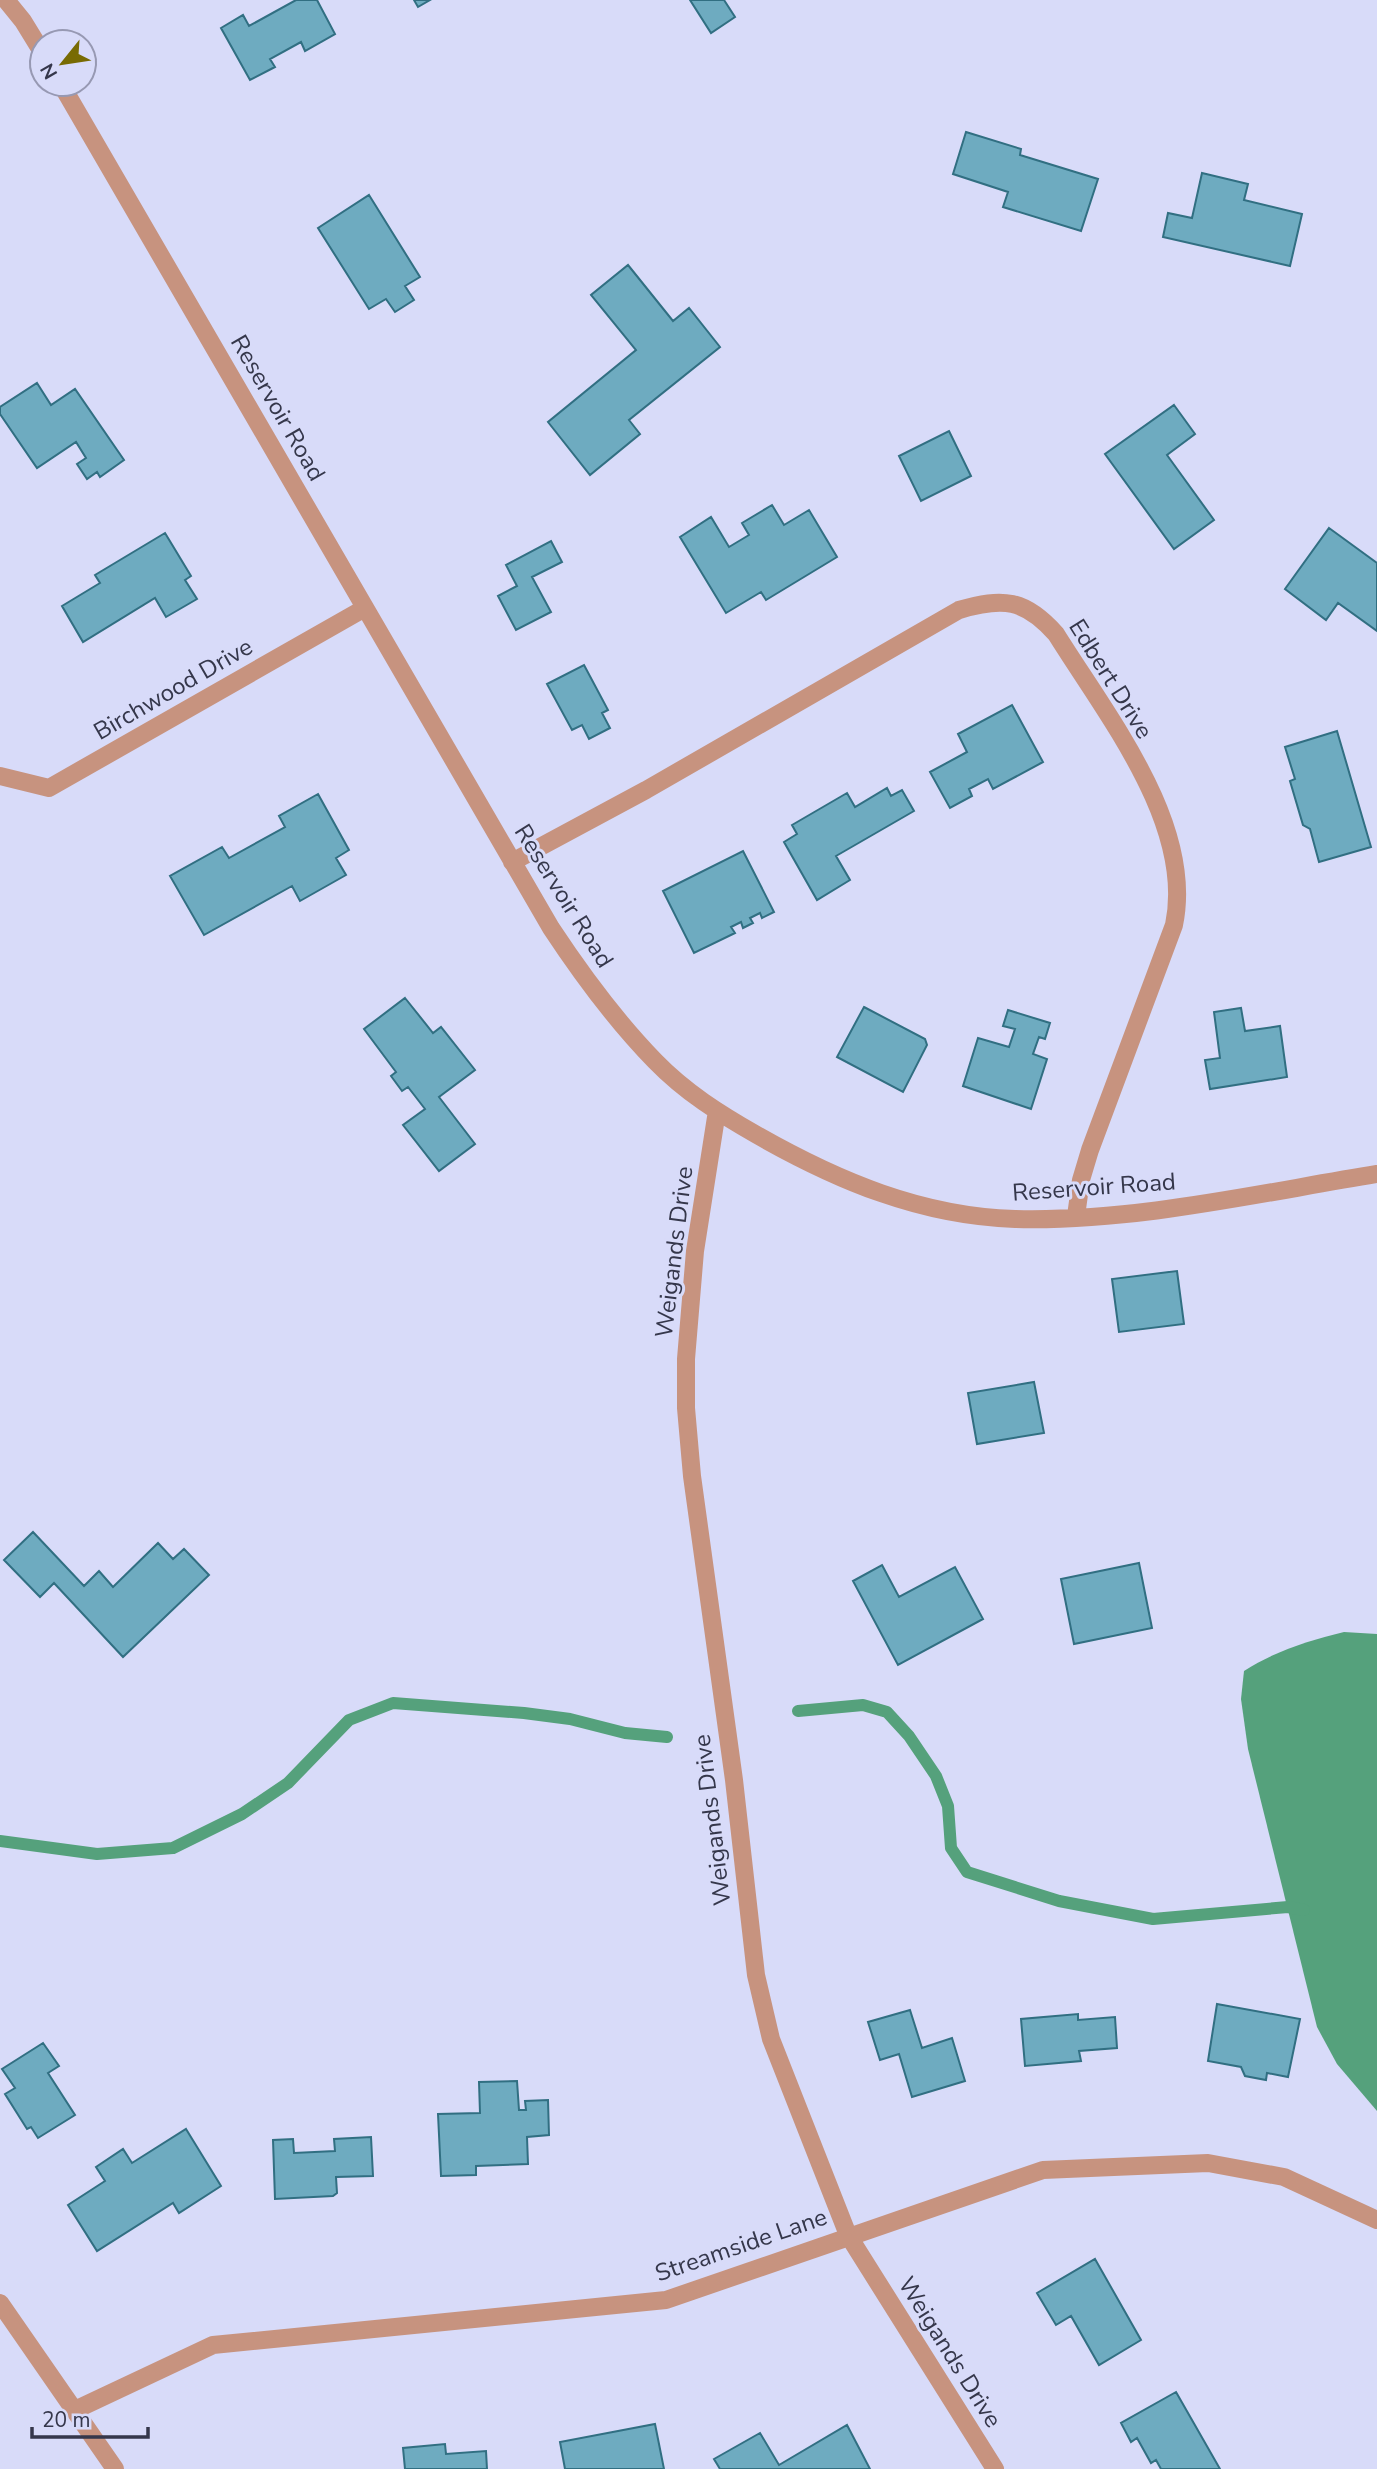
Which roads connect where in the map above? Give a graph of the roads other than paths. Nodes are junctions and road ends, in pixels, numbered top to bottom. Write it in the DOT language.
graph roads {
  1 [pos="6,0"];
  2 [pos="28,29"];
  3 [pos="69,98"];
  4 [pos="365,608"];
  5 [pos="0,776"];
  6 [pos="512,863"];
  7 [pos="717,1111"];
  8 [pos="1377,1174"];
  9 [pos="1076,1216"];
  10 [pos="1377,2220"];
  11 [pos="848,2235"];
  12 [pos="0,2303"];
  13 [pos="75,2410"];
  14 [pos="115,2469"];
  15 [pos="995,2469"];
  1 -- 2 [label="street"];
  3 -- 4 [label="street, Reservoir Road"];
  4 -- 5 [label="street, Birchwood Drive"];
  4 -- 6 [label="street, Reservoir Road"];
  6 -- 7 [label="street, Reservoir Road"];
  6 -- 9 [label="street, Edbert Drive"];
  7 -- 9 [label="street, Reservoir Road"];
  7 -- 11 [label="street, Weigands Drive"];
  8 -- 9 [label="street, Reservoir Road"];
  10 -- 11 [label="street, Streamside Lane"];
  11 -- 13 [label="street, Streamside Lane"];
  11 -- 15 [label="street, Weigands Drive"];
  12 -- 13 [label="street"];
  13 -- 14 [label="street"];
}
